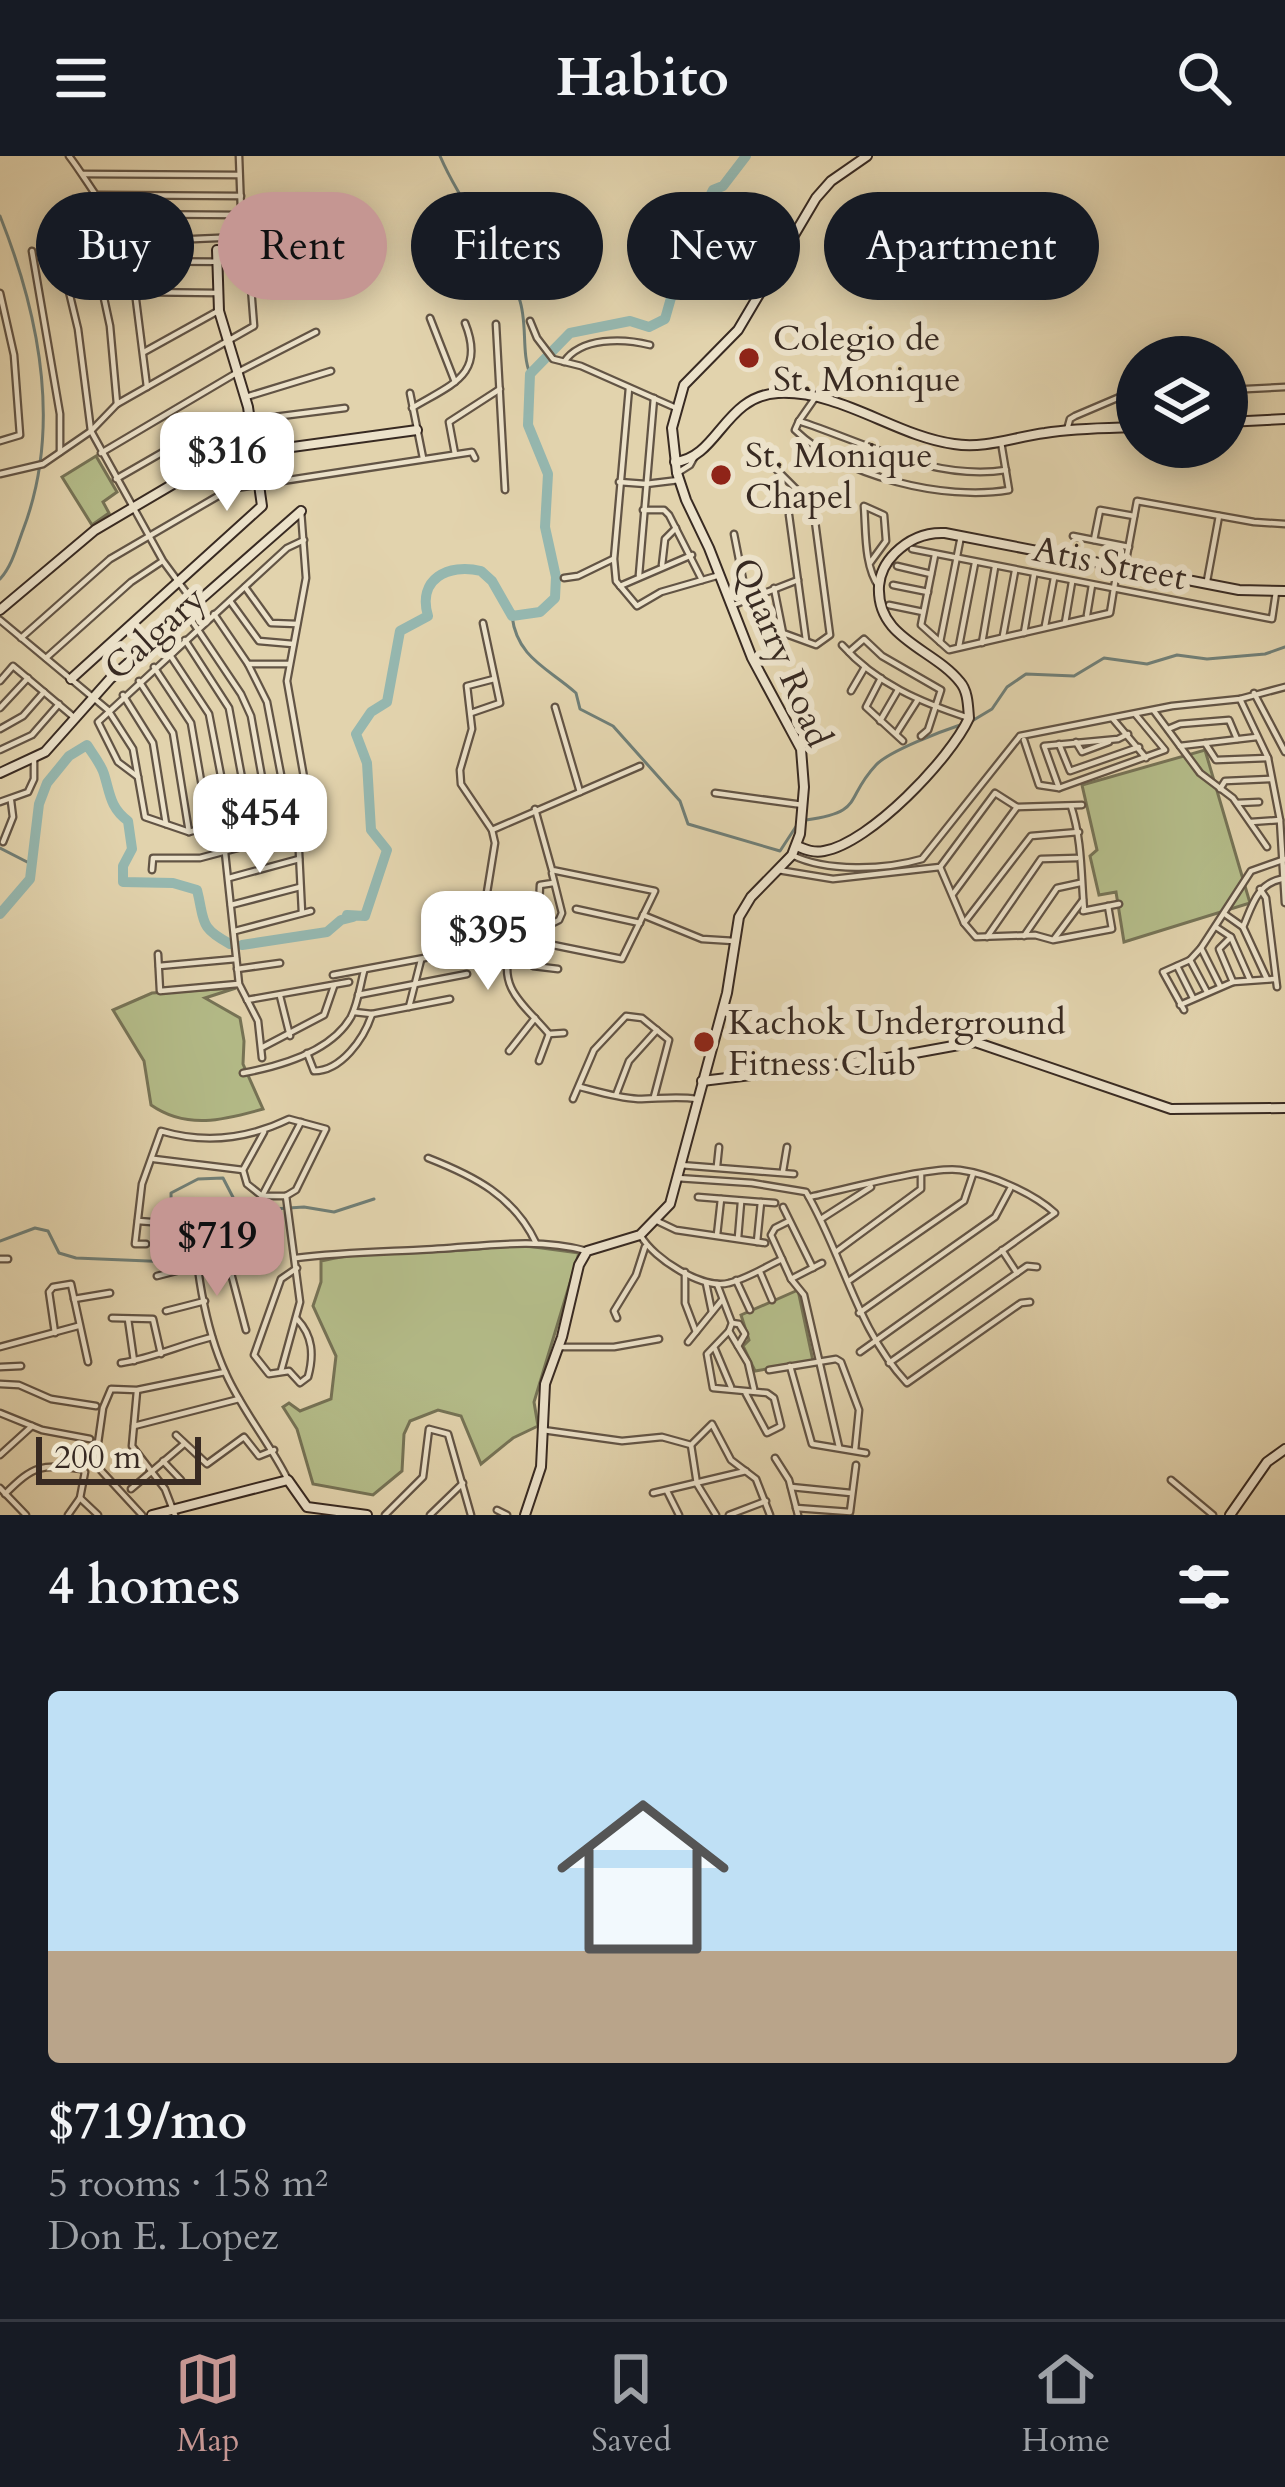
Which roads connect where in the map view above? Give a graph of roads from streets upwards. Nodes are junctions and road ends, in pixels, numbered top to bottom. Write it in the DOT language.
graph roads {
  1 [pos="68,156"];
  2 [pos="239,156"];
  3 [pos="867,156"];
  4 [pos="83,175"];
  5 [pos="240,175"];
  6 [pos="97,192"];
  7 [pos="241,192"];
  8 [pos="32,250"];
  9 [pos="217,250"];
  10 [pos="194,262"];
  11 [pos="218,262"];
  12 [pos="0,292"];
  13 [pos="194,293"];
  14 [pos="218,293"];
  15 [pos="71,300"];
  16 [pos="104,300"];
  17 [pos="136,300"];
  18 [pos="218,300"];
  19 [pos="252,300"];
  20 [pos="219,311"];
  21 [pos="430,318"];
  22 [pos="530,321"];
  23 [pos="466,323"];
  24 [pos="496,324"];
  25 [pos="316,332"];
  26 [pos="226,342"];
  27 [pos="650,345"];
  28 [pos="144,352"];
  29 [pos="564,362"];
  30 [pos="331,371"];
  31 [pos="238,372"];
  32 [pos="455,382"];
  33 [pos="147,387"];
  34 [pos="1285,387"];
  35 [pos="629,388"];
  36 [pos="500,389"];
  37 [pos="1248,389"];
  38 [pos="410,393"];
  39 [pos="246,397"];
  40 [pos="654,398"];
  41 [pos="815,398"];
  42 [pos="1116,399"];
  43 [pos="117,404"];
  44 [pos="345,408"];
  45 [pos="412,408"];
  46 [pos="676,408"];
  47 [pos="1285,419"];
  48 [pos="250,420"];
  49 [pos="799,421"];
  50 [pos="1248,421"];
  51 [pos="1116,428"];
  52 [pos="417,430"];
  53 [pos="1067,430"];
  54 [pos="91,431"];
  55 [pos="1001,441"];
  56 [pos="0,442"];
  57 [pos="254,452"];
  58 [pos="60,453"];
  59 [pos="101,453"];
  60 [pos="455,454"];
  61 [pos="695,456"];
  62 [pos="475,458"];
  63 [pos="423,459"];
  64 [pos="675,461"];
  65 [pos="774,467"];
  66 [pos="1006,470"];
  67 [pos="0,474"];
  68 [pos="678,476"];
  69 [pos="116,479"];
  70 [pos="619,482"];
  71 [pos="646,484"];
  72 [pos="259,485"];
  73 [pos="505,490"];
  74 [pos="132,508"];
  75 [pos="644,510"];
  76 [pos="301,511"];
  77 [pos="789,515"];
  78 [pos="1134,516"];
  79 [pos="1219,516"];
  80 [pos="1285,524"];
  81 [pos="676,528"];
  82 [pos="734,534"];
  83 [pos="148,536"];
  84 [pos="961,536"];
  85 [pos="1073,536"];
  86 [pos="304,540"];
  87 [pos="1094,540"];
  88 [pos="1129,547"];
  89 [pos="912,549"];
  90 [pos="692,555"];
  91 [pos="935,555"];
  92 [pos="614,559"];
  93 [pos="957,559"];
  94 [pos="163,561"];
  95 [pos="869,563"];
  96 [pos="975,563"];
  97 [pos="662,565"];
  98 [pos="897,566"];
  99 [pos="995,567"];
  100 [pos="1122,567"];
  101 [pos="1015,571"];
  102 [pos="720,574"];
  103 [pos="932,574"];
  104 [pos="1034,574"];
  105 [pos="639,575"];
  106 [pos="564,578"];
  107 [pos="1054,578"];
  108 [pos="702,580"];
  109 [pos="798,580"];
  110 [pos="1072,582"];
  111 [pos="177,583"];
  112 [pos="1206,584"];
  113 [pos="893,585"];
  114 [pos="1092,585"];
  115 [pos="244,587"];
  116 [pos="620,587"];
  117 [pos="879,587"];
  118 [pos="774,588"];
  119 [pos="1114,590"];
  120 [pos="928,592"];
  121 [pos="1280,592"];
  122 [pos="230,600"];
  123 [pos="747,600"];
  124 [pos="194,603"];
  125 [pos="889,604"];
  126 [pos="731,606"];
  127 [pos="0,610"];
  128 [pos="186,612"];
  129 [pos="923,612"];
  130 [pos="214,614"];
  131 [pos="1087,618"];
  132 [pos="0,620"];
  133 [pos="1065,622"];
  134 [pos="483,623"];
  135 [pos="297,624"];
  136 [pos="199,628"];
  137 [pos="1045,628"];
  138 [pos="1024,633"];
  139 [pos="21,638"];
  140 [pos="1003,638"];
  141 [pos="185,640"];
  142 [pos="807,643"];
  143 [pos="940,643"];
  144 [pos="982,643"];
  145 [pos="293,644"];
  146 [pos="842,645"];
  147 [pos="959,648"];
  148 [pos="849,652"];
  149 [pos="169,654"];
  150 [pos="46,658"];
  151 [pos="248,664"];
  152 [pos="289,664"];
  153 [pos="154,667"];
  154 [pos="865,667"];
  155 [pos="28,678"];
  156 [pos="881,678"];
  157 [pos="71,679"];
  158 [pos="494,679"];
  159 [pos="0,681"];
  160 [pos="139,682"];
  161 [pos="1285,688"];
  162 [pos="898,690"];
  163 [pos="851,691"];
  164 [pos="44,692"];
  165 [pos="1254,693"];
  166 [pos="123,695"];
  167 [pos="92,698"];
  168 [pos="1240,699"];
  169 [pos="917,701"];
  170 [pos="58,704"];
  171 [pos="555,707"];
  172 [pos="935,707"];
  173 [pos="0,708"];
  174 [pos="108,710"];
  175 [pos="1154,710"];
  176 [pos="471,713"];
  177 [pos="1136,715"];
  178 [pos="1113,718"];
  179 [pos="76,719"];
  180 [pos="968,719"];
  181 [pos="880,722"];
  182 [pos="0,729"];
  183 [pos="1168,729"];
  184 [pos="1285,733"];
  185 [pos="896,734"];
  186 [pos="1128,734"];
  187 [pos="1276,734"];
  188 [pos="921,736"];
  189 [pos="1023,737"];
  190 [pos="1258,737"];
  191 [pos="1237,739"];
  192 [pos="903,741"];
  193 [pos="1204,742"];
  194 [pos="1059,744"];
  195 [pos="1180,746"];
  196 [pos="1139,747"];
  197 [pos="0,750"];
  198 [pos="1285,752"];
  199 [pos="1146,758"];
  200 [pos="1268,758"];
  201 [pos="34,760"];
  202 [pos="640,766"];
  203 [pos="0,773"];
  204 [pos="138,777"];
  205 [pos="1273,779"];
  206 [pos="1059,788"];
  207 [pos="1220,789"];
  208 [pos="580,792"];
  209 [pos="715,793"];
  210 [pos="11,799"];
  211 [pos="0,802"];
  212 [pos="1259,802"];
  213 [pos="1237,803"];
  214 [pos="803,805"];
  215 [pos="1082,805"];
  216 [pos="287,806"];
  217 [pos="1071,806"];
  218 [pos="1018,807"];
  219 [pos="535,809"];
  220 [pos="268,811"];
  221 [pos="249,817"];
  222 [pos="1280,820"];
  223 [pos="1251,822"];
  224 [pos="226,823"];
  225 [pos="166,826"];
  226 [pos="208,827"];
  227 [pos="492,830"];
  228 [pos="189,832"];
  229 [pos="1079,832"];
  230 [pos="3,837"];
  231 [pos="1267,847"];
  232 [pos="794,850"];
  233 [pos="225,851"];
  234 [pos="1077,858"];
  235 [pos="299,859"];
  236 [pos="1283,859"];
  237 [pos="940,867"];
  238 [pos="552,870"];
  239 [pos="778,870"];
  240 [pos="152,871"];
  241 [pos="228,879"];
  242 [pos="1282,879"];
  243 [pos="553,883"];
  244 [pos="1080,883"];
  245 [pos="300,887"];
  246 [pos="1260,890"];
  247 [pos="952,895"];
  248 [pos="1083,900"];
  249 [pos="1119,904"];
  250 [pos="1285,904"];
  251 [pos="231,905"];
  252 [pos="1108,906"];
  253 [pos="576,909"];
  254 [pos="1084,910"];
  255 [pos="310,911"];
  256 [pos="302,913"];
  257 [pos="1073,913"];
  258 [pos="644,915"];
  259 [pos="1226,915"];
  260 [pos="964,922"];
  261 [pos="640,923"];
  262 [pos="1216,927"];
  263 [pos="1243,927"];
  264 [pos="233,931"];
  265 [pos="1024,935"];
  266 [pos="1231,937"];
  267 [pos="987,938"];
  268 [pos="1053,940"];
  269 [pos="734,941"];
  270 [pos="538,947"];
  271 [pos="478,948"];
  272 [pos="1201,948"];
  273 [pos="510,949"];
  274 [pos="158,955"];
  275 [pos="236,959"];
  276 [pos="422,959"];
  277 [pos="1190,960"];
  278 [pos="280,963"];
  279 [pos="159,966"];
  280 [pos="1177,966"];
  281 [pos="237,969"];
  282 [pos="559,969"];
  283 [pos="364,971"];
  284 [pos="467,974"];
  285 [pos="333,975"];
  286 [pos="1250,980"];
  287 [pos="1273,981"];
  288 [pos="349,982"];
  289 [pos="1233,982"];
  290 [pos="415,983"];
  291 [pos="239,984"];
  292 [pos="334,986"];
  293 [pos="1221,988"];
  294 [pos="1208,993"];
  295 [pos="358,994"];
  296 [pos="280,996"];
  297 [pos="450,999"];
  298 [pos="1193,999"];
  299 [pos="247,1000"];
  300 [pos="409,1006"];
  301 [pos="354,1012"];
  302 [pos="372,1014"];
  303 [pos="535,1018"];
  304 [pos="657,1030"];
  305 [pos="564,1033"];
  306 [pos="549,1034"];
  307 [pos="290,1036"];
  308 [pos="262,1047"];
  309 [pos="509,1051"];
  310 [pos="307,1053"];
  311 [pos="262,1058"];
  312 [pos="539,1061"];
  313 [pos="243,1073"];
  314 [pos="702,1081"];
  315 [pos="580,1087"];
  316 [pos="615,1096"];
  317 [pos="654,1097"];
  318 [pos="573,1099"];
  319 [pos="697,1099"];
  320 [pos="1285,1108"];
  321 [pos="301,1122"];
  322 [pos="264,1132"];
  323 [pos="719,1147"];
  324 [pos="788,1147"];
  325 [pos="428,1158"];
  326 [pos="153,1159"];
  327 [pos="680,1165"];
  328 [pos="717,1166"];
  329 [pos="243,1170"];
  330 [pos="783,1172"];
  331 [pos="794,1174"];
  332 [pos="921,1174"];
  333 [pos="973,1174"];
  334 [pos="677,1178"];
  335 [pos="877,1183"];
  336 [pos="1011,1187"];
  337 [pos="807,1194"];
  338 [pos="262,1196"];
  339 [pos="286,1196"];
  340 [pos="698,1197"];
  341 [pos="721,1199"];
  342 [pos="741,1201"];
  343 [pos="761,1202"];
  344 [pos="775,1203"];
  345 [pos="783,1207"];
  346 [pos="820,1219"];
  347 [pos="655,1220"];
  348 [pos="138,1221"];
  349 [pos="790,1221"];
  350 [pos="152,1222"];
  351 [pos="717,1235"];
  352 [pos="738,1238"];
  353 [pos="643,1239"];
  354 [pos="536,1243"];
  355 [pos="146,1244"];
  356 [pos="268,1247"];
  357 [pos="254,1250"];
  358 [pos="1002,1250"];
  359 [pos="587,1251"];
  360 [pos="837,1251"];
  361 [pos="227,1258"];
  362 [pos="296,1258"];
  363 [pos="782,1259"];
  364 [pos="822,1263"];
  365 [pos="196,1266"];
  366 [pos="1037,1267"];
  367 [pos="297,1268"];
  368 [pos="813,1268"];
  369 [pos="759,1270"];
  370 [pos="685,1272"];
  371 [pos="1017,1273"];
  372 [pos="157,1276"];
  373 [pos="791,1279"];
  374 [pos="736,1280"];
  375 [pos="850,1280"];
  376 [pos="706,1281"];
  377 [pos="717,1283"];
  378 [pos="110,1294"];
  379 [pos="74,1299"];
  380 [pos="723,1299"];
  381 [pos="772,1300"];
  382 [pos="205,1301"];
  383 [pos="1030,1302"];
  384 [pos="750,1310"];
  385 [pos="166,1311"];
  386 [pos="712,1312"];
  387 [pos="859,1313"];
  388 [pos="112,1318"];
  389 [pos="128,1318"];
  390 [pos="616,1318"];
  391 [pos="298,1319"];
  392 [pos="78,1326"];
  393 [pos="730,1327"];
  394 [pos="696,1332"];
  395 [pos="55,1333"];
  396 [pos="214,1337"];
  397 [pos="260,1339"];
  398 [pos="659,1339"];
  399 [pos="688,1342"];
  400 [pos="873,1342"];
  401 [pos="738,1346"];
  402 [pos="0,1347"];
  403 [pos="559,1347"];
  404 [pos="714,1347"];
  405 [pos="860,1352"];
  406 [pos="161,1354"];
  407 [pos="134,1361"];
  408 [pos="88,1362"];
  409 [pos="817,1362"];
  410 [pos="121,1363"];
  411 [pos="889,1363"];
  412 [pos="21,1366"];
  413 [pos="790,1366"];
  414 [pos="0,1367"];
  415 [pos="769,1370"];
  416 [pos="280,1371"];
  417 [pos="225,1372"];
  418 [pos="0,1384"];
  419 [pos="731,1387"];
  420 [pos="754,1389"];
  421 [pos="137,1390"];
  422 [pos="745,1392"];
  423 [pos="239,1399"];
  424 [pos="96,1406"];
  425 [pos="0,1413"];
  426 [pos="32,1426"];
  427 [pos="131,1427"];
  428 [pos="544,1430"];
  429 [pos="176,1435"];
  430 [pos="90,1439"];
  431 [pos="184,1444"];
  432 [pos="691,1445"];
  433 [pos="839,1448"];
  434 [pos="1285,1449"];
  435 [pos="274,1450"];
  436 [pos="855,1450"];
  437 [pos="866,1453"];
  438 [pos="0,1455"];
  439 [pos="775,1458"];
  440 [pos="163,1461"];
  441 [pos="856,1465"];
  442 [pos="151,1472"];
  443 [pos="746,1472"];
  444 [pos="181,1480"];
  445 [pos="288,1480"];
  446 [pos="1171,1480"];
  447 [pos="464,1483"];
  448 [pos="697,1484"];
  449 [pos="791,1486"];
  450 [pos="131,1489"];
  451 [pos="3,1491"];
  452 [pos="667,1491"];
  453 [pos="653,1493"];
  454 [pos="853,1494"];
  455 [pos="80,1498"];
  456 [pos="766,1501"];
  457 [pos="497,1510"];
  458 [pos="797,1511"];
  459 [pos="174,1512"];
  460 [pos="312,1512"];
  461 [pos="26,1515"];
  462 [pos="68,1515"];
  463 [pos="98,1515"];
  464 [pos="142,1515"];
  465 [pos="152,1515"];
  466 [pos="367,1515"];
  467 [pos="385,1515"];
  468 [pos="430,1515"];
  469 [pos="471,1515"];
  470 [pos="507,1515"];
  471 [pos="525,1515"];
  472 [pos="679,1515"];
  473 [pos="716,1515"];
  474 [pos="729,1515"];
  475 [pos="770,1515"];
  476 [pos="1213,1515"];
  477 [pos="1230,1515"];
  1 -- 4 [label="street"];
  2 -- 5 [label="street"];
  3 -- 46 [label="street"];
  4 -- 5 [label="street"];
  4 -- 6 [label="street"];
  5 -- 7 [label="street"];
  8 -- 58 [label="street"];
  9 -- 11 [label="street"];
  10 -- 11 [label="street"];
  12 -- 56 [label="street"];
  13 -- 14 [label="street"];
  15 -- 54 [label="street"];
  16 -- 43 [label="street"];
  17 -- 28 [label="street"];
  18 -- 20 [label="street"];
  19 -- 26 [label="street"];
  20 -- 26 [label="street"];
  20 -- 28 [label="street"];
  21 -- 32 [label="street"];
  22 -- 29 [label="street"];
  23 -- 32 [label="street"];
  24 -- 36 [label="street"];
  25 -- 31 [label="street"];
  26 -- 31 [label="street"];
  26 -- 33 [label="street"];
  27 -- 29 [label="street"];
  28 -- 33 [label="street"];
  29 -- 35 [label="street"];
  30 -- 39 [label="street"];
  31 -- 39 [label="street"];
  31 -- 59 [label="street"];
  32 -- 45 [label="street"];
  33 -- 43 [label="street"];
  34 -- 37 [label="street"];
  35 -- 40 [label="street"];
  35 -- 70 [label="street"];
  36 -- 60 [label="street"];
  36 -- 73 [label="street"];
  38 -- 45 [label="street"];
  39 -- 48 [label="street"];
  40 -- 46 [label="street"];
  40 -- 71 [label="street"];
  41 -- 49 [label="street"];
  41 -- 55 [label="street"];
  41 -- 61 [label="street"];
  42 -- 53 [label="street"];
  43 -- 54 [label="street"];
  44 -- 48 [label="street"];
  45 -- 52 [label="street"];
  46 -- 64 [label="street, Quarry Road"];
  47 -- 50 [label="street"];
  48 -- 57 [label="street"];
  48 -- 69 [label="street"];
  49 -- 66 [label="street"];
  49 -- 66 [label="street"];
  51 -- 53 [label="street"];
  52 -- 57 [label="street"];
  52 -- 63 [label="street"];
  53 -- 55 [label="street"];
  54 -- 58 [label="street"];
  54 -- 59 [label="street"];
  55 -- 66 [label="street"];
  57 -- 72 [label="street"];
  57 -- 74 [label="street"];
  58 -- 67 [label="street"];
  59 -- 69 [label="street"];
  60 -- 62 [label="street"];
  60 -- 63 [label="street"];
  61 -- 64 [label="street"];
  61 -- 68 [label="street"];
  63 -- 72 [label="street"];
  64 -- 68 [label="street, Quarry Road"];
  65 -- 142 [label="street"];
  68 -- 71 [label="street"];
  68 -- 102 [label="street, Quarry Road"];
  69 -- 74 [label="street"];
  70 -- 71 [label="street"];
  70 -- 92 [label="street"];
  71 -- 75 [label="street"];
  72 -- 83 [label="street"];
  72 -- 111 [label="street"];
  74 -- 83 [label="street"];
  74 -- 127 [label="street"];
  75 -- 81 [label="street"];
  75 -- 105 [label="street"];
  76 -- 86 [label="street"];
  76 -- 124 [label="street"];
  77 -- 109 [label="street"];
  78 -- 79 [label="street"];
  78 -- 87 [label="street"];
  78 -- 88 [label="street"];
  79 -- 80 [label="street"];
  79 -- 112 [label="street"];
  81 -- 90 [label="street"];
  81 -- 97 [label="street"];
  82 -- 123 [label="street"];
  83 -- 94 [label="street"];
  83 -- 139 [label="street"];
  84 -- 93 [label="street"];
  84 -- 100 [label="street"];
  84 -- 117 [label="street"];
  85 -- 87 [label="street"];
  86 -- 115 [label="street, Calgary"];
  86 -- 135 [label="street"];
  87 -- 88 [label="street"];
  88 -- 100 [label="street"];
  89 -- 91 [label="street, Atis Street"];
  90 -- 97 [label="street"];
  90 -- 108 [label="street"];
  91 -- 93 [label="street, Atis Street"];
  91 -- 103 [label="street"];
  92 -- 106 [label="street"];
  92 -- 116 [label="street"];
  93 -- 96 [label="street, Atis Street"];
  93 -- 143 [label="street"];
  94 -- 111 [label="street"];
  94 -- 150 [label="street"];
  95 -- 95 [label="street"];
  95 -- 117 [label="street"];
  96 -- 99 [label="street, Atis Street"];
  96 -- 147 [label="street"];
  97 -- 105 [label="street"];
  98 -- 103 [label="street"];
  99 -- 101 [label="street, Atis Street"];
  99 -- 144 [label="street"];
  100 -- 112 [label="street"];
  100 -- 119 [label="street"];
  101 -- 104 [label="street, Atis Street"];
  101 -- 140 [label="street"];
  102 -- 108 [label="street"];
  102 -- 126 [label="street, Quarry Road"];
  103 -- 120 [label="street"];
  104 -- 107 [label="street, Atis Street"];
  104 -- 138 [label="street"];
  105 -- 116 [label="street"];
  107 -- 110 [label="street, Atis Street"];
  107 -- 137 [label="street"];
  108 -- 116 [label="street"];
  109 -- 118 [label="street"];
  109 -- 142 [label="street"];
  110 -- 114 [label="street, Atis Street"];
  110 -- 133 [label="street"];
  111 -- 124 [label="street"];
  111 -- 157 [label="street"];
  112 -- 121 [label="street"];
  113 -- 120 [label="street"];
  114 -- 119 [label="street, Atis Street"];
  114 -- 131 [label="street"];
  115 -- 122 [label="street, Calgary"];
  115 -- 135 [label="street"];
  117 -- 180 [label="street"];
  118 -- 123 [label="street"];
  118 -- 142 [label="street"];
  119 -- 121 [label="street, Atis Street"];
  119 -- 131 [label="street"];
  120 -- 129 [label="street"];
  122 -- 130 [label="street, Calgary"];
  122 -- 145 [label="street"];
  123 -- 126 [label="street"];
  124 -- 128 [label="street"];
  125 -- 129 [label="street"];
  126 -- 214 [label="street, Quarry Road"];
  128 -- 136 [label="street"];
  128 -- 167 [label="street"];
  129 -- 143 [label="street"];
  130 -- 136 [label="street, Calgary"];
  130 -- 151 [label="street"];
  131 -- 133 [label="street"];
  132 -- 139 [label="street"];
  133 -- 137 [label="street"];
  134 -- 158 [label="street"];
  135 -- 145 [label="street"];
  136 -- 141 [label="street, Calgary"];
  136 -- 220 [label="street"];
  137 -- 138 [label="street"];
  138 -- 140 [label="street"];
  139 -- 150 [label="street"];
  140 -- 144 [label="street"];
  141 -- 149 [label="street, Calgary"];
  141 -- 221 [label="street"];
  143 -- 147 [label="street"];
  144 -- 147 [label="street"];
  145 -- 152 [label="street"];
  146 -- 148 [label="street"];
  148 -- 154 [label="street"];
  148 -- 172 [label="street"];
  149 -- 153 [label="street, Calgary"];
  149 -- 224 [label="street"];
  150 -- 157 [label="street"];
  151 -- 152 [label="street"];
  151 -- 216 [label="street"];
  152 -- 216 [label="street"];
  153 -- 160 [label="street, Calgary"];
  153 -- 226 [label="street"];
  154 -- 156 [label="street"];
  154 -- 163 [label="street"];
  155 -- 159 [label="street"];
  155 -- 164 [label="street"];
  155 -- 173 [label="street"];
  156 -- 162 [label="street"];
  156 -- 181 [label="street"];
  157 -- 167 [label="street"];
  158 -- 176 [label="street"];
  158 -- 176 [label="street"];
  160 -- 166 [label="street, Calgary"];
  160 -- 228 [label="street"];
  161 -- 165 [label="street"];
  162 -- 169 [label="street"];
  162 -- 181 [label="street"];
  164 -- 170 [label="street"];
  164 -- 182 [label="street"];
  165 -- 168 [label="street"];
  165 -- 187 [label="street"];
  166 -- 174 [label="street, Calgary"];
  166 -- 225 [label="street"];
  167 -- 174 [label="street"];
  167 -- 179 [label="street"];
  168 -- 175 [label="street"];
  168 -- 190 [label="street"];
  169 -- 172 [label="street"];
  169 -- 185 [label="street"];
  170 -- 179 [label="street"];
  170 -- 197 [label="street"];
  171 -- 208 [label="street"];
  172 -- 180 [label="street"];
  172 -- 188 [label="street"];
  174 -- 204 [label="street"];
  174 -- 204 [label="street, Calgary"];
  175 -- 177 [label="street"];
  175 -- 183 [label="street"];
  176 -- 227 [label="street"];
  177 -- 178 [label="street"];
  177 -- 199 [label="street"];
  178 -- 186 [label="street"];
  178 -- 189 [label="street"];
  179 -- 201 [label="street"];
  180 -- 232 [label="street"];
  181 -- 185 [label="street"];
  183 -- 191 [label="street"];
  183 -- 195 [label="street"];
  184 -- 187 [label="street"];
  185 -- 192 [label="street"];
  186 -- 194 [label="street"];
  186 -- 196 [label="street"];
  187 -- 198 [label="street"];
  189 -- 206 [label="street"];
  189 -- 232 [label="street"];
  190 -- 191 [label="street"];
  190 -- 200 [label="street"];
  191 -- 193 [label="street"];
  193 -- 195 [label="street"];
  193 -- 200 [label="street"];
  194 -- 196 [label="street"];
  194 -- 206 [label="street"];
  195 -- 207 [label="street"];
  196 -- 199 [label="street"];
  199 -- 206 [label="street"];
  200 -- 205 [label="street"];
  201 -- 203 [label="street"];
  201 -- 210 [label="street"];
  202 -- 208 [label="street"];
  204 -- 225 [label="street"];
  205 -- 207 [label="street"];
  205 -- 222 [label="street"];
  207 -- 213 [label="street"];
  208 -- 219 [label="street"];
  209 -- 214 [label="street"];
  210 -- 211 [label="street"];
  210 -- 230 [label="street"];
  212 -- 213 [label="street"];
  213 -- 223 [label="street"];
  214 -- 232 [label="street, Quarry Road"];
  215 -- 217 [label="street"];
  216 -- 220 [label="street"];
  217 -- 218 [label="street"];
  217 -- 229 [label="street"];
  218 -- 237 [label="street"];
  218 -- 247 [label="street"];
  219 -- 227 [label="street"];
  219 -- 238 [label="street"];
  220 -- 221 [label="street"];
  221 -- 224 [label="street"];
  222 -- 223 [label="street"];
  222 -- 236 [label="street"];
  223 -- 231 [label="street"];
  224 -- 226 [label="street"];
  224 -- 233 [label="street"];
  225 -- 228 [label="street"];
  226 -- 228 [label="street"];
  227 -- 271 [label="street"];
  229 -- 234 [label="street"];
  229 -- 260 [label="street"];
  232 -- 239 [label="street, Quarry Road"];
  233 -- 235 [label="street"];
  233 -- 240 [label="street"];
  233 -- 241 [label="street"];
  234 -- 244 [label="street"];
  234 -- 267 [label="street"];
  235 -- 241 [label="street"];
  235 -- 245 [label="street"];
  236 -- 242 [label="street"];
  236 -- 259 [label="street"];
  237 -- 239 [label="street"];
  237 -- 247 [label="street"];
  238 -- 243 [label="street"];
  238 -- 258 [label="street"];
  239 -- 269 [label="street, Quarry Road"];
  241 -- 251 [label="street"];
  242 -- 246 [label="street"];
  242 -- 250 [label="street"];
  243 -- 243 [label="street"];
  244 -- 248 [label="street"];
  244 -- 265 [label="street"];
  245 -- 251 [label="street"];
  245 -- 256 [label="street"];
  246 -- 263 [label="street"];
  246 -- 287 [label="street"];
  247 -- 260 [label="street"];
  248 -- 254 [label="street"];
  248 -- 257 [label="street"];
  249 -- 252 [label="street"];
  251 -- 264 [label="street"];
  252 -- 254 [label="street"];
  252 -- 268 [label="street"];
  253 -- 261 [label="street"];
  254 -- 257 [label="street"];
  255 -- 256 [label="street"];
  256 -- 264 [label="street"];
  257 -- 268 [label="street"];
  258 -- 261 [label="street"];
  258 -- 269 [label="street"];
  259 -- 262 [label="street"];
  259 -- 263 [label="street"];
  260 -- 267 [label="street"];
  261 -- 270 [label="street"];
  262 -- 266 [label="street"];
  262 -- 272 [label="street"];
  263 -- 287 [label="street"];
  264 -- 275 [label="street"];
  265 -- 267 [label="street"];
  265 -- 268 [label="street"];
  266 -- 286 [label="street"];
  266 -- 289 [label="street"];
  269 -- 314 [label="street, Quarry Road"];
  270 -- 273 [label="street"];
  270 -- 282 [label="street"];
  271 -- 273 [label="street"];
  271 -- 276 [label="street"];
  272 -- 277 [label="street"];
  272 -- 293 [label="street"];
  273 -- 303 [label="street"];
  274 -- 279 [label="street"];
  275 -- 279 [label="street"];
  275 -- 281 [label="street"];
  276 -- 283 [label="street"];
  276 -- 290 [label="street"];
  277 -- 280 [label="street"];
  277 -- 294 [label="street"];
  278 -- 281 [label="street"];
  279 -- 291 [label="street"];
  280 -- 298 [label="street"];
  280 -- 298 [label="street"];
  281 -- 291 [label="street"];
  283 -- 285 [label="street"];
  283 -- 295 [label="street"];
  284 -- 290 [label="street"];
  286 -- 287 [label="street"];
  286 -- 289 [label="street"];
  288 -- 292 [label="street"];
  289 -- 293 [label="street"];
  290 -- 295 [label="street"];
  290 -- 300 [label="street"];
  291 -- 299 [label="street"];
  292 -- 296 [label="street"];
  292 -- 307 [label="street"];
  293 -- 294 [label="street"];
  294 -- 298 [label="street"];
  295 -- 301 [label="street"];
  296 -- 299 [label="street"];
  296 -- 307 [label="street"];
  297 -- 300 [label="street"];
  299 -- 308 [label="street"];
  300 -- 302 [label="street"];
  301 -- 302 [label="street"];
  301 -- 310 [label="street"];
  302 -- 310 [label="street"];
  303 -- 306 [label="street"];
  303 -- 309 [label="street"];
  304 -- 315 [label="street"];
  304 -- 316 [label="street"];
  304 -- 317 [label="street"];
  305 -- 306 [label="street"];
  306 -- 312 [label="street"];
  307 -- 308 [label="street"];
  308 -- 311 [label="street"];
  310 -- 313 [label="street"];
  314 -- 319 [label="street, Quarry Road"];
  314 -- 320 [label="street"];
  315 -- 316 [label="street"];
  315 -- 318 [label="street"];
  316 -- 317 [label="street"];
  317 -- 319 [label="street"];
  319 -- 327 [label="street, Quarry Road"];
  321 -- 322 [label="street"];
  321 -- 338 [label="street"];
  321 -- 339 [label="street"];
  322 -- 326 [label="street"];
  322 -- 329 [label="street"];
  323 -- 328 [label="street"];
  324 -- 330 [label="street"];
  325 -- 354 [label="street"];
  326 -- 329 [label="street"];
  326 -- 348 [label="street"];
  327 -- 328 [label="street"];
  327 -- 334 [label="street, Quarry Road"];
  328 -- 330 [label="street"];
  329 -- 338 [label="street"];
  330 -- 331 [label="street"];
  332 -- 333 [label="street"];
  332 -- 335 [label="street"];
  332 -- 360 [label="street"];
  333 -- 336 [label="street"];
  333 -- 375 [label="street"];
  334 -- 337 [label="street"];
  334 -- 347 [label="street, Quarry Road"];
  335 -- 337 [label="street"];
  335 -- 346 [label="street"];
  336 -- 358 [label="street"];
  336 -- 387 [label="street"];
  337 -- 346 [label="street"];
  338 -- 339 [label="street"];
  339 -- 362 [label="street"];
  340 -- 341 [label="street"];
  341 -- 342 [label="street"];
  341 -- 351 [label="street"];
  342 -- 343 [label="street"];
  342 -- 352 [label="street"];
  343 -- 344 [label="street"];
  343 -- 352 [label="street"];
  345 -- 349 [label="street"];
  346 -- 360 [label="street"];
  347 -- 351 [label="street"];
  347 -- 353 [label="street, Quarry Road"];
  348 -- 350 [label="street"];
  348 -- 355 [label="street"];
  349 -- 363 [label="street"];
  349 -- 368 [label="street"];
  351 -- 352 [label="street"];
  353 -- 359 [label="street, Quarry Road"];
  353 -- 370 [label="street"];
  353 -- 390 [label="street"];
  354 -- 359 [label="street"];
  354 -- 362 [label="street"];
  356 -- 357 [label="street"];
  357 -- 361 [label="street"];
  357 -- 365 [label="street"];
  358 -- 371 [label="street"];
  358 -- 400 [label="street"];
  359 -- 403 [label="street"];
  360 -- 375 [label="street"];
  361 -- 365 [label="street"];
  361 -- 397 [label="street"];
  362 -- 367 [label="street"];
  363 -- 369 [label="street"];
  363 -- 373 [label="street"];
  364 -- 368 [label="street"];
  365 -- 372 [label="street"];
  365 -- 382 [label="street"];
  366 -- 371 [label="street"];
  367 -- 391 [label="street"];
  367 -- 397 [label="street"];
  368 -- 373 [label="street"];
  369 -- 374 [label="street"];
  369 -- 381 [label="street"];
  370 -- 376 [label="street"];
  370 -- 394 [label="street"];
  371 -- 411 [label="street"];
  373 -- 409 [label="street"];
  374 -- 377 [label="street"];
  374 -- 384 [label="street"];
  375 -- 387 [label="street"];
  376 -- 377 [label="street"];
  376 -- 386 [label="street"];
  377 -- 380 [label="street"];
  378 -- 379 [label="street"];
  379 -- 392 [label="street"];
  379 -- 395 [label="street"];
  380 -- 386 [label="street"];
  380 -- 393 [label="street"];
  382 -- 385 [label="street"];
  382 -- 396 [label="street"];
  383 -- 411 [label="street"];
  386 -- 394 [label="street"];
  387 -- 400 [label="street"];
  388 -- 389 [label="street"];
  389 -- 406 [label="street"];
  389 -- 407 [label="street"];
  391 -- 416 [label="street"];
  391 -- 416 [label="street"];
  392 -- 395 [label="street"];
  392 -- 408 [label="street"];
  393 -- 401 [label="street"];
  393 -- 401 [label="street"];
  393 -- 404 [label="street"];
  394 -- 399 [label="street"];
  395 -- 402 [label="street"];
  396 -- 406 [label="street"];
  396 -- 417 [label="street"];
  397 -- 416 [label="street"];
  398 -- 403 [label="street"];
  400 -- 405 [label="street"];
  400 -- 411 [label="street"];
  401 -- 420 [label="street"];
  403 -- 428 [label="street"];
  404 -- 419 [label="street"];
  404 -- 419 [label="street"];
  406 -- 407 [label="street"];
  407 -- 410 [label="street"];
  409 -- 413 [label="street"];
  409 -- 433 [label="street"];
  409 -- 436 [label="street"];
  412 -- 414 [label="street"];
  413 -- 415 [label="street"];
  413 -- 433 [label="street"];
  417 -- 421 [label="street"];
  417 -- 423 [label="street"];
  418 -- 424 [label="street"];
  419 -- 422 [label="street"];
  420 -- 422 [label="street"];
  420 -- 422 [label="street"];
  421 -- 427 [label="street"];
  421 -- 464 [label="street"];
  423 -- 427 [label="street"];
  423 -- 435 [label="street"];
  425 -- 426 [label="street"];
  426 -- 430 [label="street"];
  426 -- 438 [label="street"];
  427 -- 442 [label="street"];
  428 -- 432 [label="street"];
  428 -- 471 [label="street"];
  429 -- 431 [label="street"];
  431 -- 435 [label="street"];
  431 -- 440 [label="street"];
  432 -- 443 [label="street"];
  432 -- 448 [label="street"];
  433 -- 436 [label="street"];
  434 -- 477 [label="street"];
  435 -- 445 [label="street"];
  436 -- 437 [label="street"];
  439 -- 449 [label="street"];
  440 -- 442 [label="street"];
  440 -- 444 [label="street"];
  441 -- 454 [label="street"];
  442 -- 450 [label="street"];
  442 -- 459 [label="street"];
  443 -- 448 [label="street"];
  443 -- 456 [label="street"];
  445 -- 459 [label="street"];
  445 -- 460 [label="street"];
  446 -- 476 [label="street"];
  447 -- 467 [label="street"];
  447 -- 468 [label="street"];
  447 -- 469 [label="street"];
  448 -- 452 [label="street"];
  448 -- 473 [label="street"];
  449 -- 454 [label="street"];
  449 -- 458 [label="street"];
  451 -- 455 [label="street"];
  451 -- 461 [label="street"];
  452 -- 453 [label="street"];
  452 -- 472 [label="street"];
  454 -- 458 [label="street"];
  455 -- 462 [label="street"];
  455 -- 463 [label="street"];
  456 -- 474 [label="street"];
  456 -- 475 [label="street"];
  457 -- 470 [label="street"];
  459 -- 465 [label="street"];
  460 -- 466 [label="street"];
}
